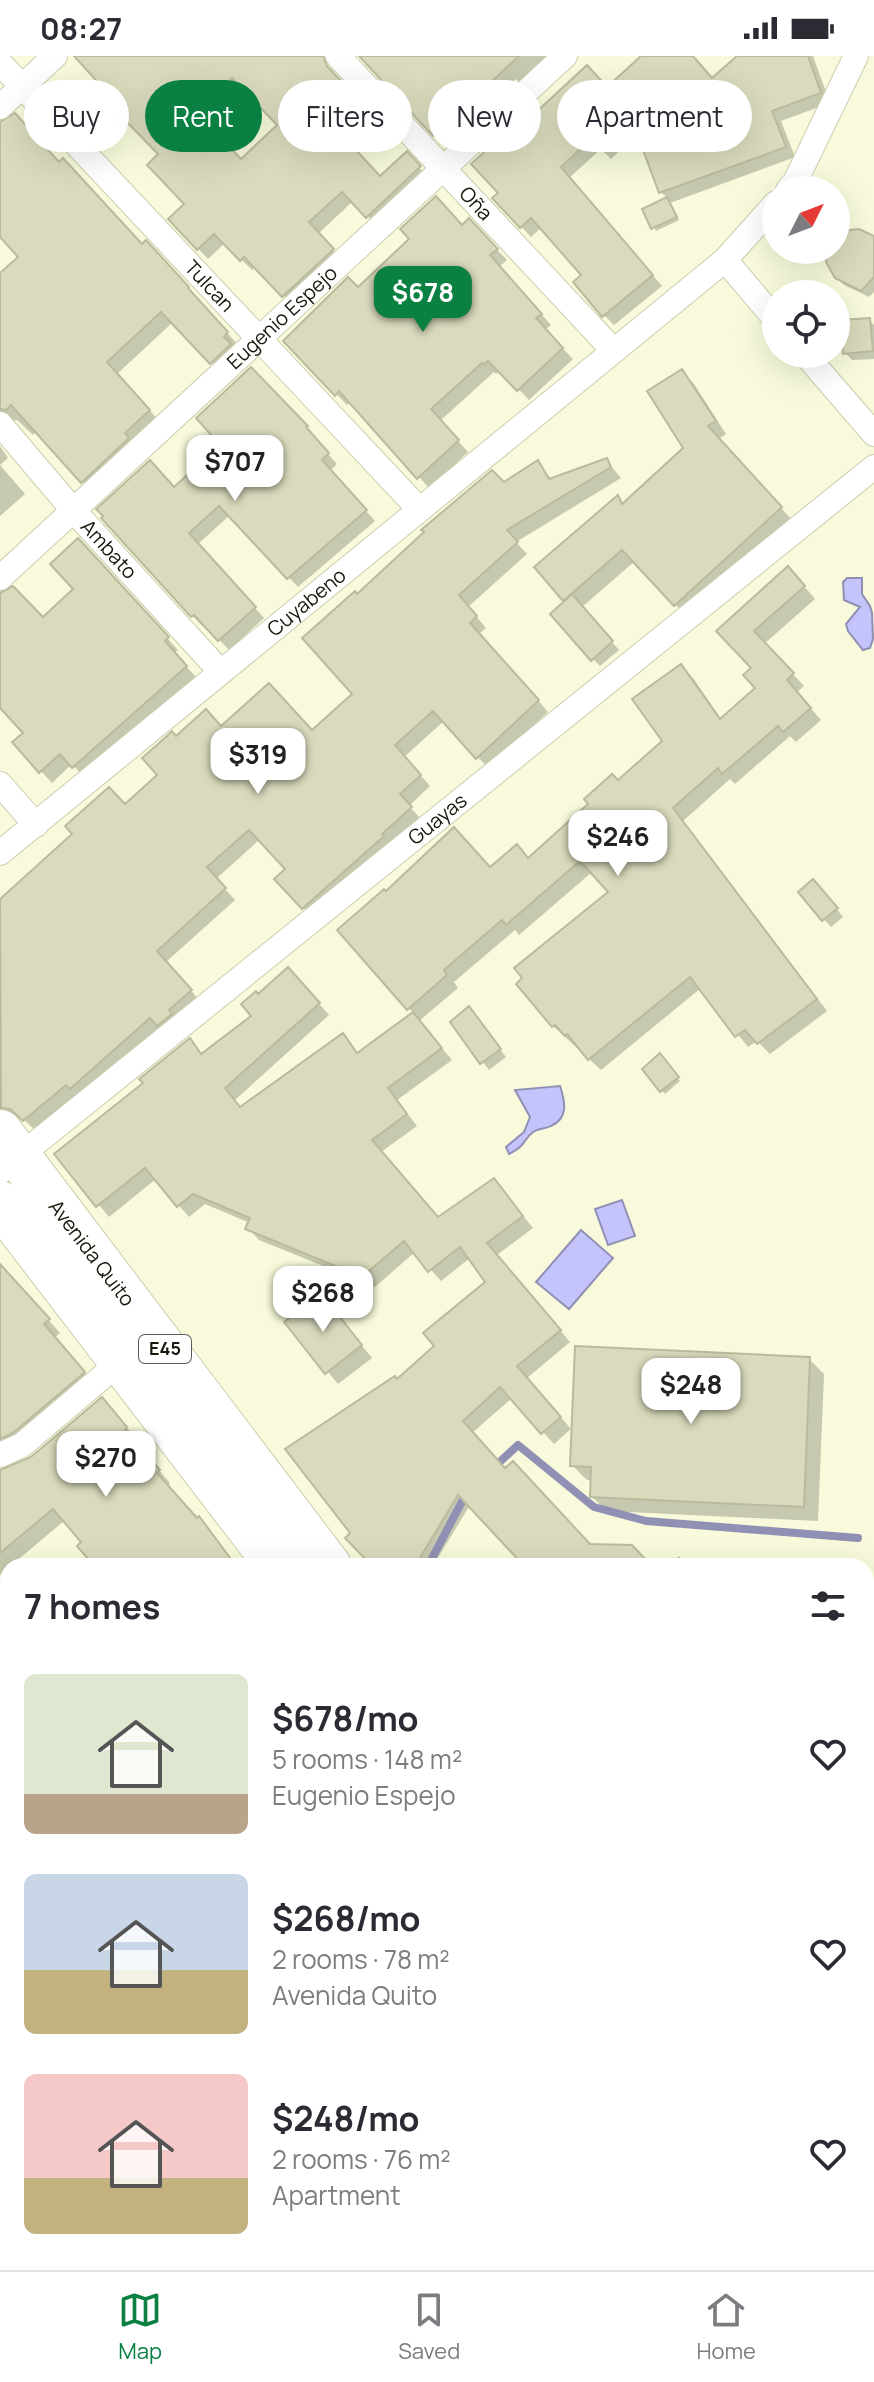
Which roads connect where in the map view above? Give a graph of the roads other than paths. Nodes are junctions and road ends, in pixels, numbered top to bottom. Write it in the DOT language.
graph roads {
  1 [pos="55,56"];
  2 [pos="338,56"];
  3 [pos="565,56"];
  4 [pos="856,56"];
  5 [pos="0,63"];
  6 [pos="22,87"];
  7 [pos="0,107"];
  8 [pos="444,168"];
  9 [pos="798,176"];
  10 [pos="762,219"];
  11 [pos="725,260"];
  12 [pos="762,304"];
  13 [pos="259,337"];
  14 [pos="613,350"];
  15 [pos="817,368"];
  16 [pos="0,424"];
  17 [pos="874,434"];
  18 [pos="874,467"];
  19 [pos="419,509"];
  20 [pos="73,510"];
  21 [pos="0,578"];
  22 [pos="220,671"];
  23 [pos="0,784"];
  24 [pos="36,825"];
  25 [pos="0,853"];
  26 [pos="6,1154"];
  27 [pos="0,1203"];
  28 [pos="121,1361"];
  29 [pos="0,1455"];
  30 [pos="272,1558"];
  31 [pos="323,1558"];
  1 -- 6 [label="street"];
  2 -- 8 [label="street, Oña"];
  3 -- 8 [label="street, Eugenio Espejo"];
  4 -- 9 [label="street"];
  5 -- 6 [label="street, Tulcan"];
  6 -- 7 [label="street"];
  6 -- 13 [label="street, Tulcan"];
  8 -- 13 [label="street, Eugenio Espejo"];
  8 -- 14 [label="street, Oña"];
  10 -- 11 [label="street, Cuyabeno"];
  11 -- 12 [label="street"];
  11 -- 14 [label="street, Cuyabeno"];
  13 -- 19 [label="street, Tulcan"];
  13 -- 20 [label="street, Eugenio Espejo"];
  14 -- 19 [label="street, Cuyabeno"];
  15 -- 17 [label="street"];
  16 -- 20 [label="street, Ambato"];
  18 -- 26 [label="street, Guayas"];
  19 -- 22 [label="street, Cuyabeno"];
  20 -- 21 [label="street, Eugenio Espejo"];
  20 -- 22 [label="street, Ambato"];
  22 -- 24 [label="street, Cuyabeno"];
  23 -- 24 [label="street"];
  24 -- 25 [label="street, Cuyabeno"];
  26 -- 31 [label="highway, Avenida Quito / E45"];
  27 -- 28 [label="highway, E45"];
  28 -- 29 [label="street"];
  28 -- 30 [label="highway, E45"];
}
